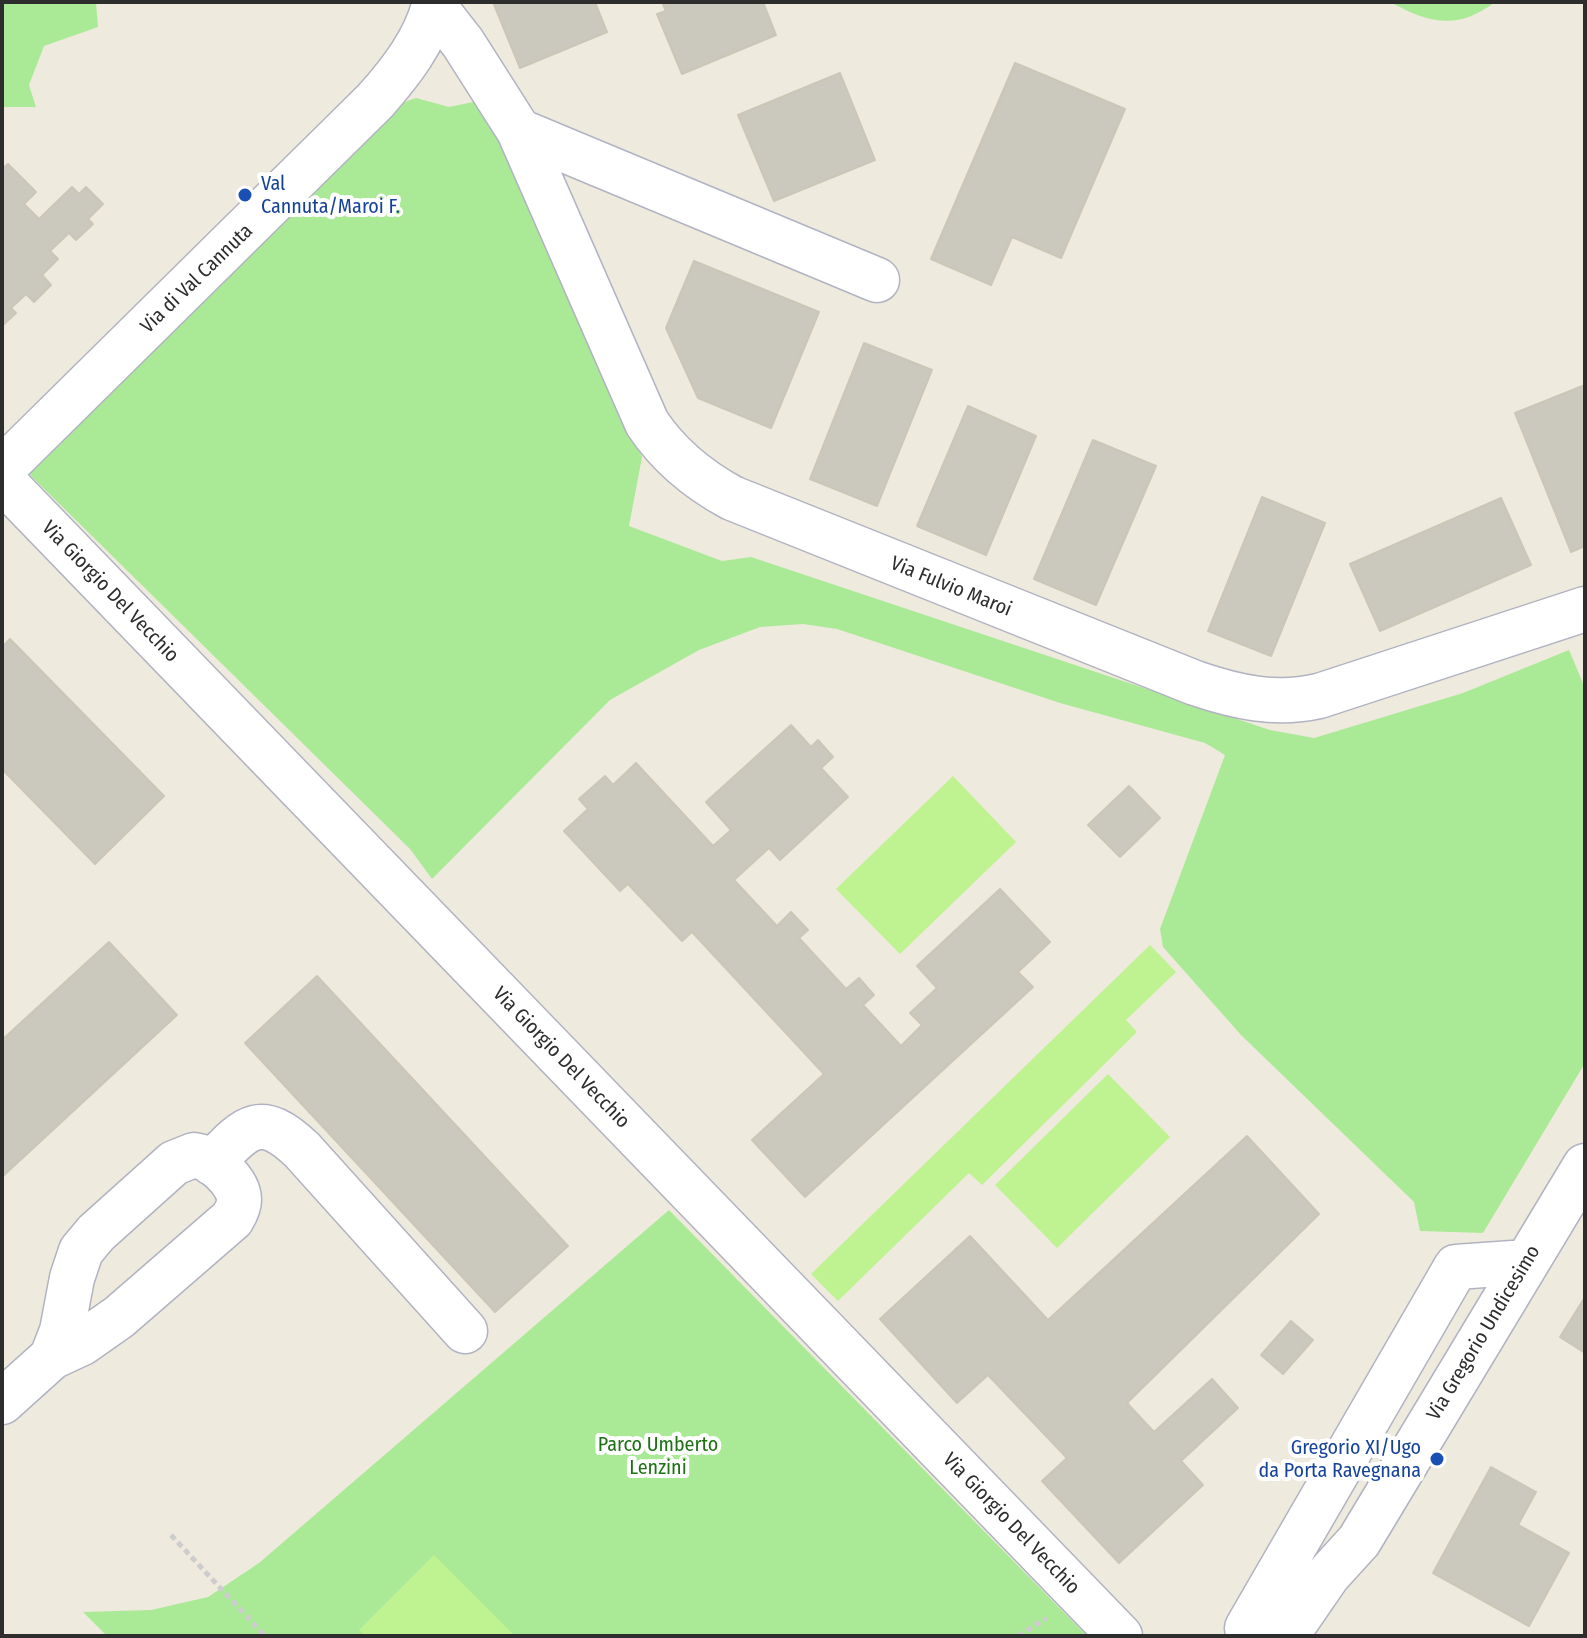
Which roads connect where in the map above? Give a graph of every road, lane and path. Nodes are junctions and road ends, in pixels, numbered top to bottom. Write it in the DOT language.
graph roads {
  1 [pos="435,4"];
  2 [pos="519,131"];
  3 [pos="877,280"];
  4 [pos="2,469"];
  5 [pos="2,480"];
  6 [pos="1585,609"];
  7 [pos="212,1163"];
  8 [pos="1585,1166"];
  9 [pos="1527,1262"];
  10 [pos="465,1331"];
  11 [pos="52,1357"];
  12 [pos="2,1402"];
  13 [pos="171,1535"];
  14 [pos="1359,1541"];
  15 [pos="265,1636"];
  16 [pos="1120,1636"];
  17 [pos="1254,1636"];
  18 [pos="1286,1636"];
  19 [pos="1317,1636"];
  1 -- 2 [label="street, Via Fulvio Maroi"];
  1 -- 4 [label="street, Via di Val Cannuta"];
  2 -- 3 [label="street"];
  2 -- 6 [label="street, Via Fulvio Maroi"];
  5 -- 16 [label="street, Via Giorgio Del Vecchio"];
  7 -- 10 [label="street"];
  7 -- 11 [label="street"];
  7 -- 11 [label="street"];
  8 -- 9 [label="street, Via Gregorio Undicesimo"];
  9 -- 14 [label="street, Via Gregorio Undicesimo"];
  9 -- 17 [label="street"];
  11 -- 12 [label="street"];
  13 -- 15 [label="path"];
  14 -- 18 [label="street, Via Gregorio Undicesimo"];
  14 -- 19 [label="street, Via Gregorio Undicesimo"];
}
